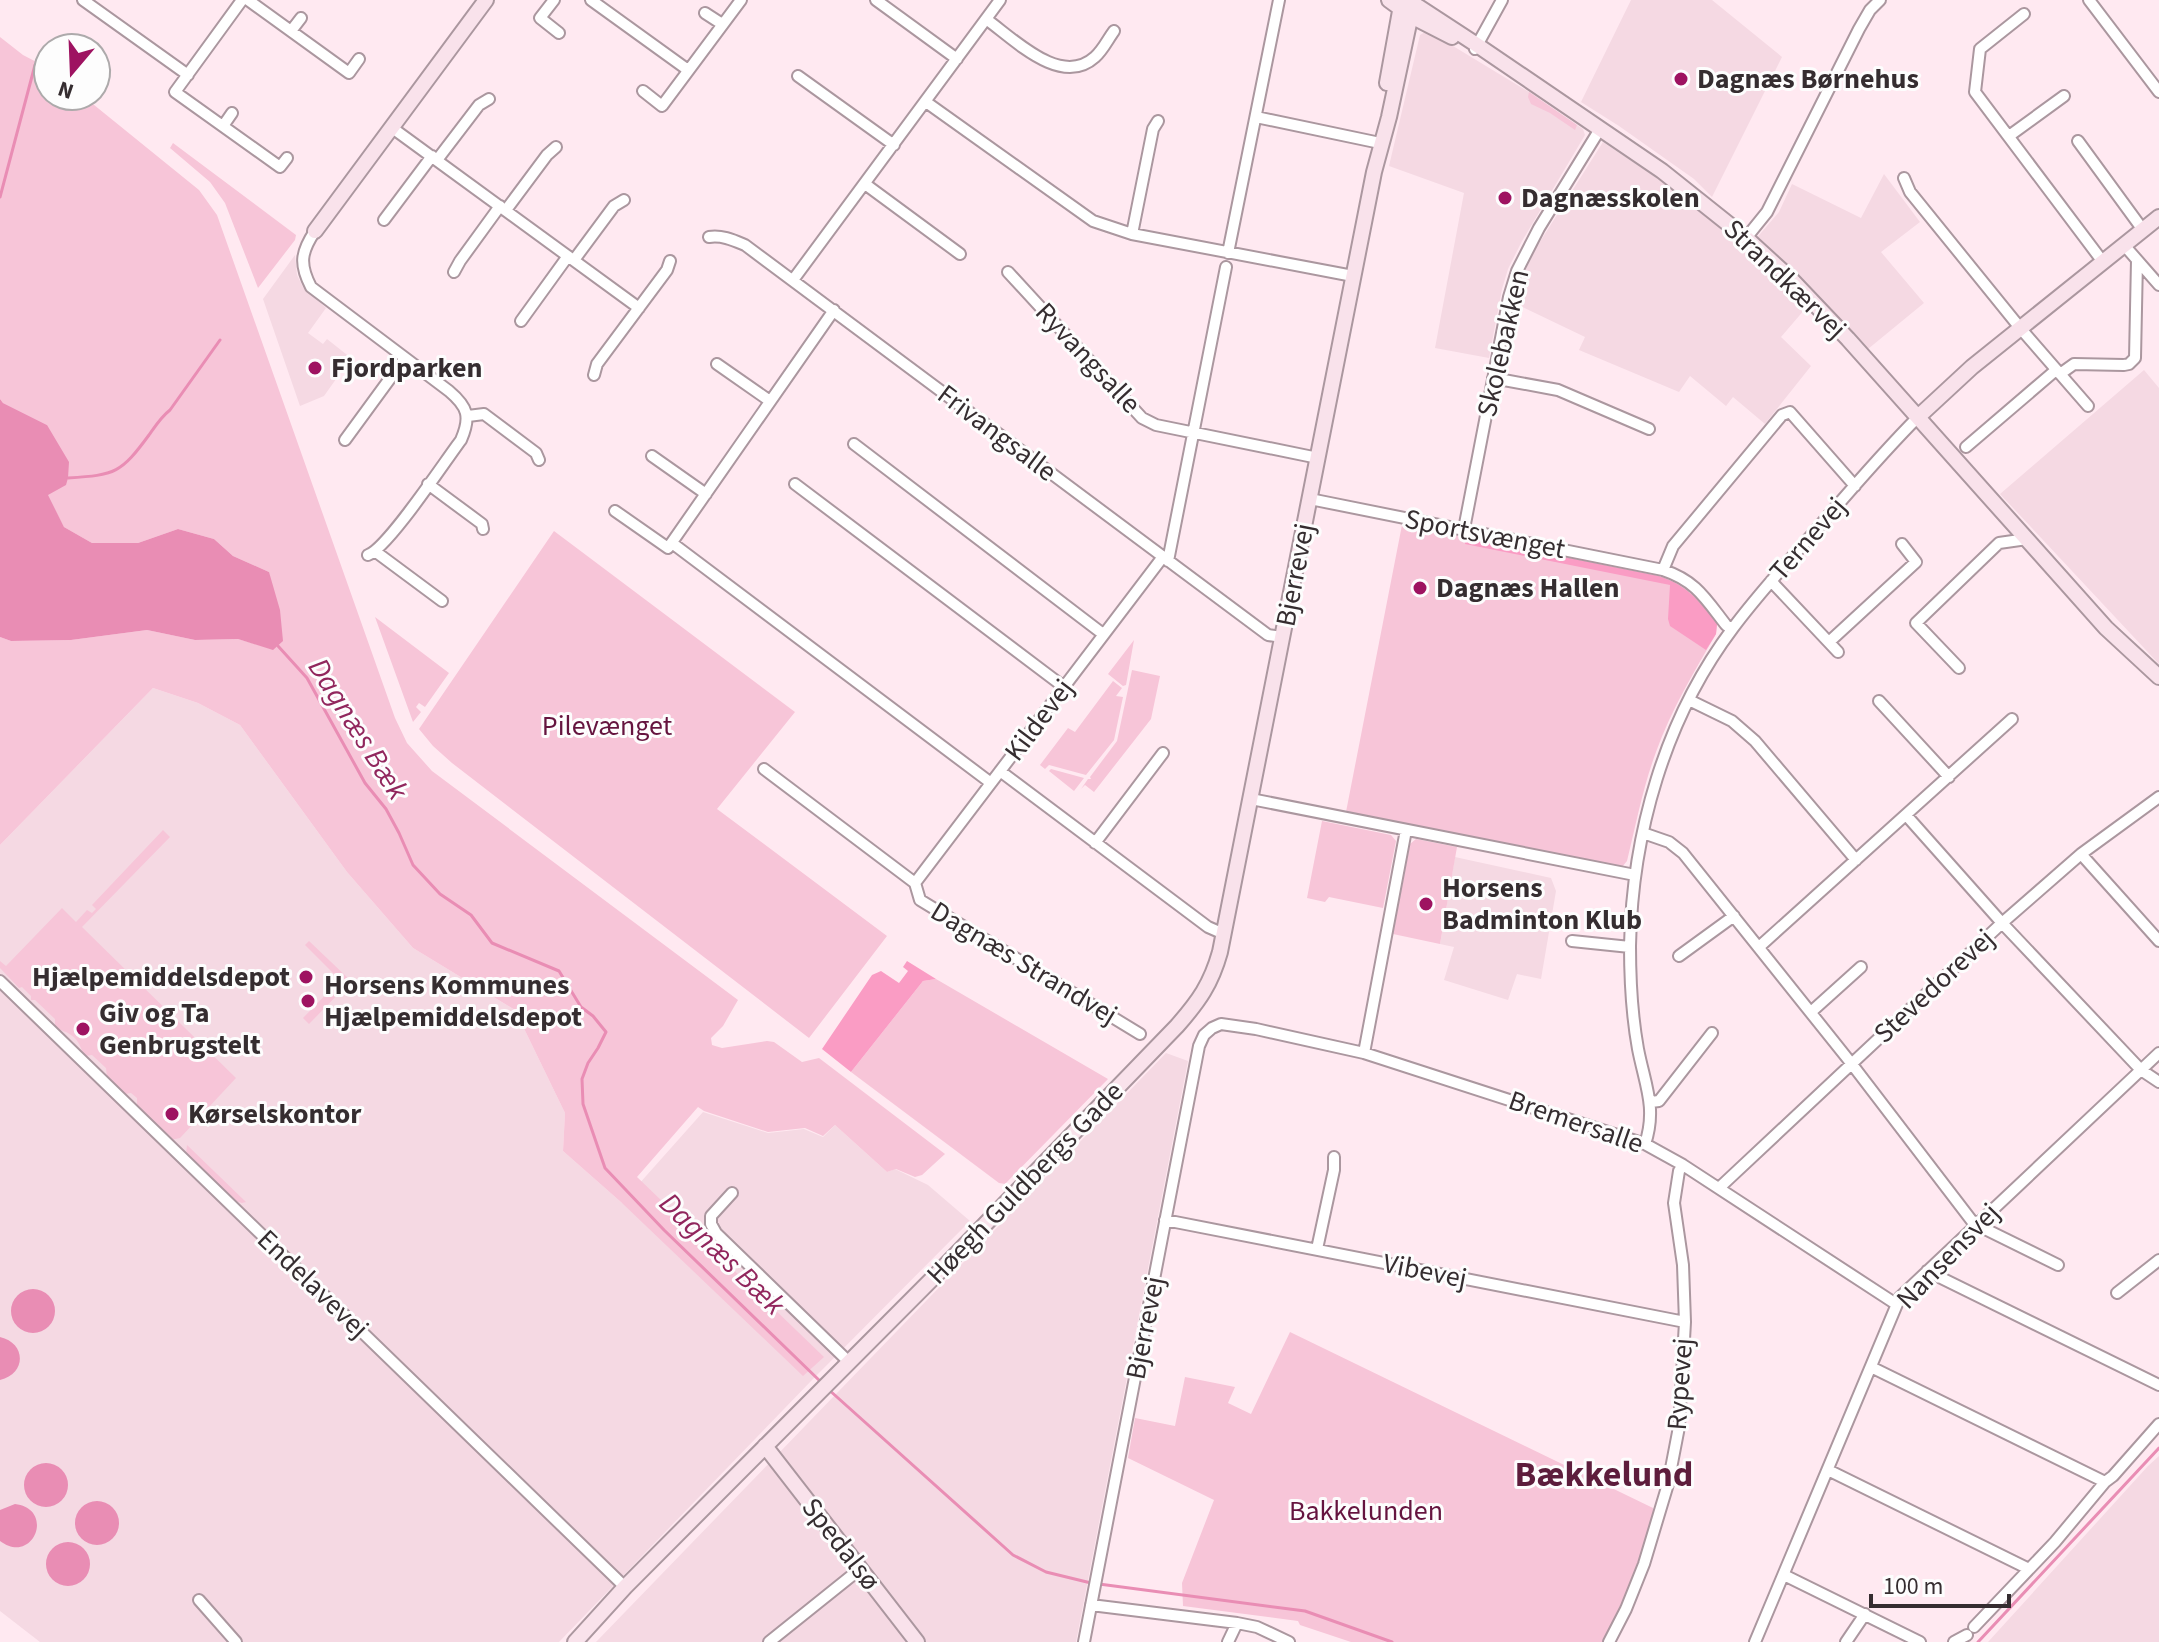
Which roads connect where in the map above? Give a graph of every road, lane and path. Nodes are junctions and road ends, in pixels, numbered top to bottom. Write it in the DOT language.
graph roads {
  1 [pos="83,0"];
  2 [pos="245,0"];
  3 [pos="486,0"];
  4 [pos="554,0"];
  5 [pos="591,0"];
  6 [pos="741,0"];
  7 [pos="876,0"];
  8 [pos="1000,0"];
  9 [pos="1279,0"];
  10 [pos="1502,0"];
  11 [pos="1880,0"];
  12 [pos="2089,0"];
  13 [pos="1405,4"];
  14 [pos="705,13"];
  15 [pos="2024,14"];
  16 [pos="301,18"];
  17 [pos="986,19"];
  18 [pos="722,24"];
  19 [pos="291,31"];
  20 [pos="1114,31"];
  21 [pos="559,33"];
  22 [pos="1476,47"];
  23 [pos="359,59"];
  24 [pos="957,59"];
  25 [pos="688,70"];
  26 [pos="188,75"];
  27 [pos="798,76"];
  28 [pos="643,91"];
  29 [pos="2159,92"];
  30 [pos="2064,96"];
  31 [pos="489,99"];
  32 [pos="926,102"];
  33 [pos="232,113"];
  34 [pos="1256,117"];
  35 [pos="1158,121"];
  36 [pos="223,126"];
  37 [pos="391,127"];
  38 [pos="1600,129"];
  39 [pos="2009,136"];
  40 [pos="2078,141"];
  41 [pos="1380,143"];
  42 [pos="894,145"];
  43 [pos="556,147"];
  44 [pos="287,158"];
  45 [pos="434,158"];
  46 [pos="1904,178"];
  47 [pos="865,184"];
  48 [pos="624,200"];
  49 [pos="503,208"];
  50 [pos="2159,217"];
  51 [pos="384,220"];
  52 [pos="2143,230"];
  53 [pos="315,231"];
  54 [pos="1132,234"];
  55 [pos="709,237"];
  56 [pos="1746,238"];
  57 [pos="2124,245"];
  58 [pos="1228,253"];
  59 [pos="960,254"];
  60 [pos="571,258"];
  61 [pos="2137,260"];
  62 [pos="670,261"];
  63 [pos="2103,262"];
  64 [pos="1226,267"];
  65 [pos="454,272"];
  66 [pos="1008,272"];
  67 [pos="1353,276"];
  68 [pos="793,280"];
  69 [pos="2159,285"];
  70 [pos="639,308"];
  71 [pos="834,310"];
  72 [pos="521,321"];
  73 [pos="2021,329"];
  74 [pos="405,358"];
  75 [pos="717,364"];
  76 [pos="2058,372"];
  77 [pos="594,375"];
  78 [pos="1493,378"];
  79 [pos="770,401"];
  80 [pos="2088,406"];
  81 [pos="468,416"];
  82 [pos="1918,417"];
  83 [pos="1649,429"];
  84 [pos="1193,434"];
  85 [pos="345,440"];
  86 [pos="854,444"];
  87 [pos="1966,447"];
  88 [pos="652,456"];
  89 [pos="1318,458"];
  90 [pos="539,460"];
  91 [pos="428,484"];
  92 [pos="795,484"];
  93 [pos="1855,486"];
  94 [pos="706,494"];
  95 [pos="1310,499"];
  96 [pos="615,511"];
  97 [pos="483,529"];
  98 [pos="1464,529"];
  99 [pos="2027,539"];
  100 [pos="672,543"];
  101 [pos="1902,544"];
  102 [pos="1165,559"];
  103 [pos="1663,570"];
  104 [pos="1771,581"];
  105 [pos="442,601"];
  106 [pos="2106,628"];
  107 [pos="1732,629"];
  108 [pos="1103,634"];
  109 [pos="1282,637"];
  110 [pos="1829,642"];
  111 [pos="1838,652"];
  112 [pos="1959,668"];
  113 [pos="2159,677"];
  114 [pos="1064,687"];
  115 [pos="2159,690"];
  116 [pos="1689,700"];
  117 [pos="1879,701"];
  118 [pos="2012,719"];
  119 [pos="1163,753"];
  120 [pos="764,769"];
  121 [pos="1000,771"];
  122 [pos="1949,777"];
  123 [pos="991,783"];
  124 [pos="2159,797"];
  125 [pos="1251,799"];
  126 [pos="1906,815"];
  127 [pos="1406,830"];
  128 [pos="1643,833"];
  129 [pos="1095,843"];
  130 [pos="2081,854"];
  131 [pos="1856,860"];
  132 [pos="1635,875"];
  133 [pos="915,883"];
  134 [pos="1734,916"];
  135 [pos="2002,923"];
  136 [pos="1224,934"];
  137 [pos="1572,941"];
  138 [pos="2159,941"];
  139 [pos="1630,947"];
  140 [pos="1759,947"];
  141 [pos="1679,956"];
  142 [pos="1861,967"];
  143 [pos="0,981"];
  144 [pos="1198,1003"];
  145 [pos="1811,1012"];
  146 [pos="1221,1024"];
  147 [pos="1712,1033"];
  148 [pos="1140,1034"];
  149 [pos="1364,1053"];
  150 [pos="2159,1053"];
  151 [pos="1851,1063"];
  152 [pos="2141,1070"];
  153 [pos="2159,1082"];
  154 [pos="1651,1102"];
  155 [pos="1645,1144"];
  156 [pos="1334,1157"];
  157 [pos="1683,1165"];
  158 [pos="1719,1188"];
  159 [pos="732,1193"];
  160 [pos="1165,1220"];
  161 [pos="1976,1224"];
  162 [pos="1317,1249"];
  163 [pos="2159,1260"];
  164 [pos="2058,1265"];
  165 [pos="1927,1271"];
  166 [pos="2117,1293"];
  167 [pos="1896,1304"];
  168 [pos="1685,1322"];
  169 [pos="850,1363"];
  170 [pos="1871,1367"];
  171 [pos="2159,1385"];
  172 [pos="2159,1424"];
  173 [pos="765,1446"];
  174 [pos="1828,1470"];
  175 [pos="2105,1482"];
  176 [pos="860,1569"];
  177 [pos="2029,1569"];
  178 [pos="1784,1575"];
  179 [pos="625,1587"];
  180 [pos="199,1600"];
  181 [pos="1091,1603"];
  182 [pos="1865,1614"];
  183 [pos="1237,1623"];
  184 [pos="1913,1641"];
  185 [pos="236,1642"];
  186 [pos="575,1642"];
  187 [pos="769,1642"];
  188 [pos="917,1642"];
  189 [pos="1084,1642"];
  190 [pos="1228,1642"];
  191 [pos="1289,1642"];
  192 [pos="1609,1642"];
  193 [pos="1755,1642"];
  194 [pos="1846,1642"];
  195 [pos="1954,1642"];
  1 -- 26 [label="street"];
  2 -- 19 [label="street"];
  2 -- 26 [label="street"];
  3 -- 37 [label="street"];
  4 -- 21 [label="street"];
  5 -- 25 [label="street"];
  6 -- 18 [label="street"];
  7 -- 24 [label="street"];
  8 -- 17 [label="street"];
  9 -- 34 [label="street"];
  10 -- 22 [label="street"];
  11 -- 56 [label="street"];
  12 -- 29 [label="street"];
  13 -- 22 [label="street, Strandkærvej"];
  13 -- 41 [label="street, Bjerrevej"];
  14 -- 18 [label="street"];
  15 -- 39 [label="street"];
  16 -- 19 [label="street"];
  17 -- 20 [label="street"];
  17 -- 24 [label="street"];
  18 -- 25 [label="street"];
  19 -- 23 [label="street"];
  22 -- 38 [label="street, Strandkærvej"];
  24 -- 32 [label="street"];
  25 -- 28 [label="street"];
  26 -- 36 [label="street"];
  27 -- 42 [label="street"];
  30 -- 39 [label="street"];
  31 -- 45 [label="street"];
  32 -- 42 [label="street"];
  32 -- 54 [label="street"];
  33 -- 36 [label="street"];
  34 -- 41 [label="street"];
  34 -- 58 [label="street"];
  35 -- 54 [label="street"];
  36 -- 44 [label="street"];
  37 -- 45 [label="street"];
  37 -- 53 [label="street"];
  38 -- 56 [label="street, Strandkærvej"];
  38 -- 78 [label="street, Skolebakken"];
  39 -- 63 [label="street"];
  40 -- 52 [label="street"];
  41 -- 67 [label="street, Bjerrevej"];
  42 -- 47 [label="street"];
  43 -- 49 [label="street"];
  45 -- 49 [label="street"];
  45 -- 51 [label="street"];
  46 -- 73 [label="street"];
  47 -- 59 [label="street"];
  47 -- 68 [label="street"];
  48 -- 60 [label="street"];
  49 -- 60 [label="street"];
  49 -- 65 [label="street"];
  50 -- 52 [label="street, Ternevej"];
  52 -- 57 [label="street, Ternevej"];
  53 -- 74 [label="street"];
  54 -- 58 [label="street"];
  55 -- 68 [label="street, Frivangsalle"];
  56 -- 82 [label="street, Strandkærvej"];
  57 -- 61 [label="street"];
  57 -- 63 [label="street, Ternevej"];
  58 -- 67 [label="street"];
  60 -- 70 [label="street"];
  60 -- 72 [label="street"];
  61 -- 69 [label="street"];
  61 -- 76 [label="street"];
  62 -- 70 [label="street"];
  63 -- 73 [label="street, Ternevej"];
  64 -- 84 [label="street"];
  66 -- 84 [label="street, Ryvangsalle"];
  67 -- 89 [label="street, Bjerrevej"];
  68 -- 71 [label="street, Frivangsalle"];
  70 -- 77 [label="street"];
  71 -- 79 [label="street"];
  71 -- 102 [label="street, Frivangsalle"];
  73 -- 76 [label="street"];
  73 -- 82 [label="street, Ternevej"];
  74 -- 81 [label="street"];
  74 -- 85 [label="street"];
  75 -- 79 [label="street"];
  76 -- 80 [label="street"];
  76 -- 87 [label="street"];
  78 -- 83 [label="street"];
  78 -- 98 [label="street, Skolebakken"];
  79 -- 94 [label="street"];
  81 -- 90 [label="street"];
  81 -- 91 [label="street"];
  82 -- 93 [label="street, Ternevej"];
  82 -- 99 [label="street, Strandkærvej"];
  84 -- 89 [label="street, Ryvangsalle"];
  84 -- 102 [label="street"];
  86 -- 108 [label="street"];
  88 -- 94 [label="street"];
  89 -- 95 [label="street, Bjerrevej"];
  91 -- 97 [label="street"];
  91 -- 105 [label="street"];
  92 -- 114 [label="street"];
  93 -- 103 [label="street"];
  93 -- 104 [label="street, Ternevej"];
  94 -- 100 [label="street"];
  95 -- 98 [label="street, Sportsvænget"];
  95 -- 109 [label="street, Bjerrevej"];
  96 -- 100 [label="street"];
  98 -- 103 [label="street, Sportsvænget"];
  99 -- 106 [label="street, Strandkærvej"];
  99 -- 112 [label="street"];
  100 -- 123 [label="street"];
  101 -- 110 [label="street"];
  102 -- 108 [label="street, Kildevej"];
  102 -- 109 [label="street, Frivangsalle"];
  103 -- 107 [label="street, Sportsvænget"];
  104 -- 107 [label="street, Ternevej"];
  104 -- 110 [label="street"];
  106 -- 113 [label="street, Strandkærvej"];
  106 -- 115 [label="street, Strandkærvej"];
  107 -- 116 [label="street, Ternevej"];
  108 -- 114 [label="street, Kildevej"];
  109 -- 125 [label="street, Bjerrevej"];
  110 -- 111 [label="street"];
  114 -- 121 [label="street, Kildevej"];
  116 -- 128 [label="street, Ternevej"];
  116 -- 131 [label="street"];
  117 -- 122 [label="street"];
  118 -- 122 [label="street"];
  119 -- 129 [label="street"];
  120 -- 133 [label="street, Dagnæs Strandvej"];
  121 -- 123 [label="street, Kildevej"];
  121 -- 129 [label="street"];
  122 -- 126 [label="street"];
  123 -- 133 [label="street, Kildevej"];
  124 -- 130 [label="street, Stevedorevej"];
  125 -- 127 [label="street"];
  125 -- 136 [label="street, Bjerrevej"];
  126 -- 131 [label="street"];
  126 -- 135 [label="street"];
  127 -- 132 [label="street"];
  127 -- 149 [label="street"];
  128 -- 132 [label="street, Ternevej"];
  128 -- 134 [label="street"];
  129 -- 136 [label="street"];
  130 -- 135 [label="street, Stevedorevej"];
  130 -- 138 [label="street"];
  131 -- 140 [label="street"];
  132 -- 139 [label="street, Ternevej"];
  133 -- 148 [label="street, Dagnæs Strandvej"];
  134 -- 140 [label="street"];
  134 -- 141 [label="street"];
  135 -- 151 [label="street, Stevedorevej"];
  135 -- 152 [label="street"];
  136 -- 144 [label="street, Bjerrevej"];
  137 -- 139 [label="street"];
  139 -- 154 [label="street, Ternevej"];
  140 -- 145 [label="street"];
  142 -- 145 [label="street"];
  143 -- 179 [label="street, Endelavevej"];
  144 -- 169 [label="street, Høegh Guldbergs Gade"];
  145 -- 151 [label="street"];
  146 -- 149 [label="street, Bremersalle"];
  146 -- 160 [label="street, Bjerrevej"];
  147 -- 154 [label="street"];
  149 -- 155 [label="street, Bremersalle"];
  150 -- 152 [label="street, Nansensvej"];
  151 -- 158 [label="street, Stevedorevej"];
  151 -- 161 [label="street"];
  152 -- 153 [label="street"];
  152 -- 161 [label="street, Nansensvej"];
  154 -- 155 [label="street, Ternevej"];
  155 -- 157 [label="street, Bremersalle"];
  156 -- 162 [label="street"];
  157 -- 158 [label="street, Bremersalle"];
  157 -- 168 [label="street, Rypevej"];
  158 -- 167 [label="street, Bremersalle"];
  159 -- 169 [label="street"];
  160 -- 162 [label="street, Vibevej"];
  160 -- 181 [label="street, Bjerrevej"];
  161 -- 164 [label="street"];
  161 -- 165 [label="street, Nansensvej"];
  162 -- 168 [label="street, Vibevej"];
  163 -- 166 [label="street"];
  165 -- 167 [label="street, Nansensvej"];
  165 -- 171 [label="street"];
  167 -- 170 [label="street, Nansensvej"];
  168 -- 192 [label="street, Rypevej"];
  169 -- 173 [label="street, Høegh Guldbergs Gade"];
  170 -- 174 [label="street, Nansensvej"];
  170 -- 175 [label="street"];
  172 -- 175 [label="street"];
  173 -- 176 [label="street, Spedalsø"];
  173 -- 179 [label="street, Høegh Guldbergs Gade"];
  174 -- 177 [label="street"];
  174 -- 178 [label="street, Nansensvej"];
  175 -- 177 [label="street"];
  176 -- 187 [label="street"];
  176 -- 188 [label="street, Spedalsø"];
  177 -- 195 [label="street"];
  178 -- 182 [label="street"];
  178 -- 193 [label="street, Nansensvej"];
  179 -- 186 [label="street, Høegh Guldbergs Gade"];
  180 -- 185 [label="street"];
  181 -- 183 [label="street"];
  181 -- 189 [label="street, Bjerrevej"];
  182 -- 184 [label="street"];
  182 -- 194 [label="street"];
  183 -- 190 [label="street"];
  183 -- 191 [label="street"];
}
